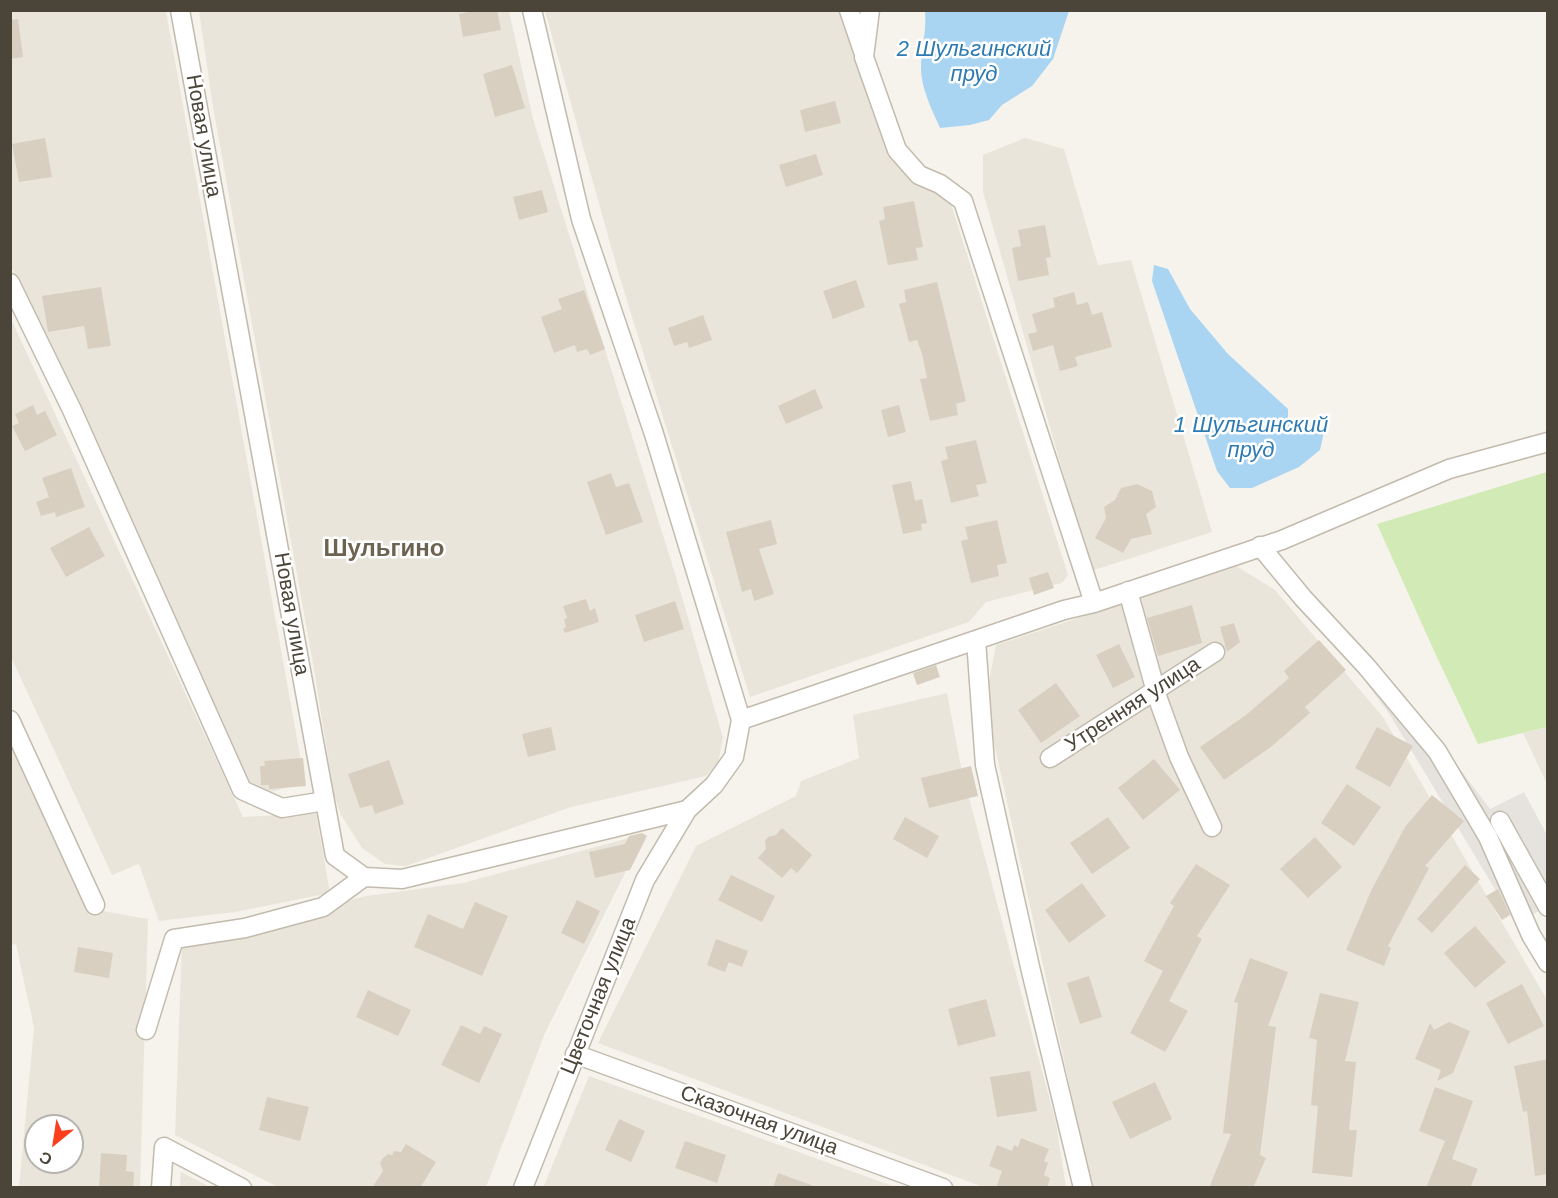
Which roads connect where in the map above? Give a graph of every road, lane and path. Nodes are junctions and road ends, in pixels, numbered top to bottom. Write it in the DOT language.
graph roads {
  1 [pos="180,10"];
  2 [pos="532,10"];
  3 [pos="849,10"];
  4 [pos="870,10"];
  5 [pos="864,57"];
  6 [pos="10,283"];
  7 [pos="1548,442"];
  8 [pos="1260,546"];
  9 [pos="1128,591"];
  10 [pos="1094,603"];
  11 [pos="976,640"];
  12 [pos="1215,652"];
  13 [pos="1155,691"];
  14 [pos="10,720"];
  15 [pos="741,720"];
  16 [pos="1050,758"];
  17 [pos="325,801"];
  18 [pos="687,810"];
  19 [pos="1500,821"];
  20 [pos="1212,827"];
  21 [pos="364,877"];
  22 [pos="95,905"];
  23 [pos="1548,907"];
  24 [pos="1548,916"];
  25 [pos="1531,935"];
  26 [pos="1548,963"];
  27 [pos="146,1030"];
  28 [pos="575,1054"];
  29 [pos="161,1188"];
  30 [pos="242,1188"];
  31 [pos="523,1188"];
  32 [pos="943,1188"];
  33 [pos="1083,1188"];
  1 -- 17 [label="street, Новая улица"];
  2 -- 15 [label="street"];
  3 -- 5 [label="street"];
  4 -- 5 [label="street"];
  5 -- 10 [label="street"];
  6 -- 17 [label="street"];
  7 -- 8 [label="street"];
  8 -- 9 [label="street"];
  8 -- 25 [label="street"];
  9 -- 10 [label="street"];
  9 -- 13 [label="street"];
  10 -- 11 [label="street"];
  11 -- 15 [label="street"];
  11 -- 33 [label="street"];
  12 -- 13 [label="street, Утренняя улица"];
  13 -- 16 [label="street, Утренняя улица"];
  13 -- 20 [label="street"];
  14 -- 22 [label="street"];
  15 -- 18 [label="street"];
  17 -- 21 [label="street, Новая улица"];
  18 -- 21 [label="street"];
  18 -- 28 [label="street, Цветочная улица"];
  19 -- 23 [label="street"];
  21 -- 27 [label="street"];
  24 -- 25 [label="street"];
  25 -- 26 [label="street"];
  28 -- 31 [label="street, Цветочная улица"];
  28 -- 32 [label="street, Сказочная улица"];
  29 -- 30 [label="street"];
}
